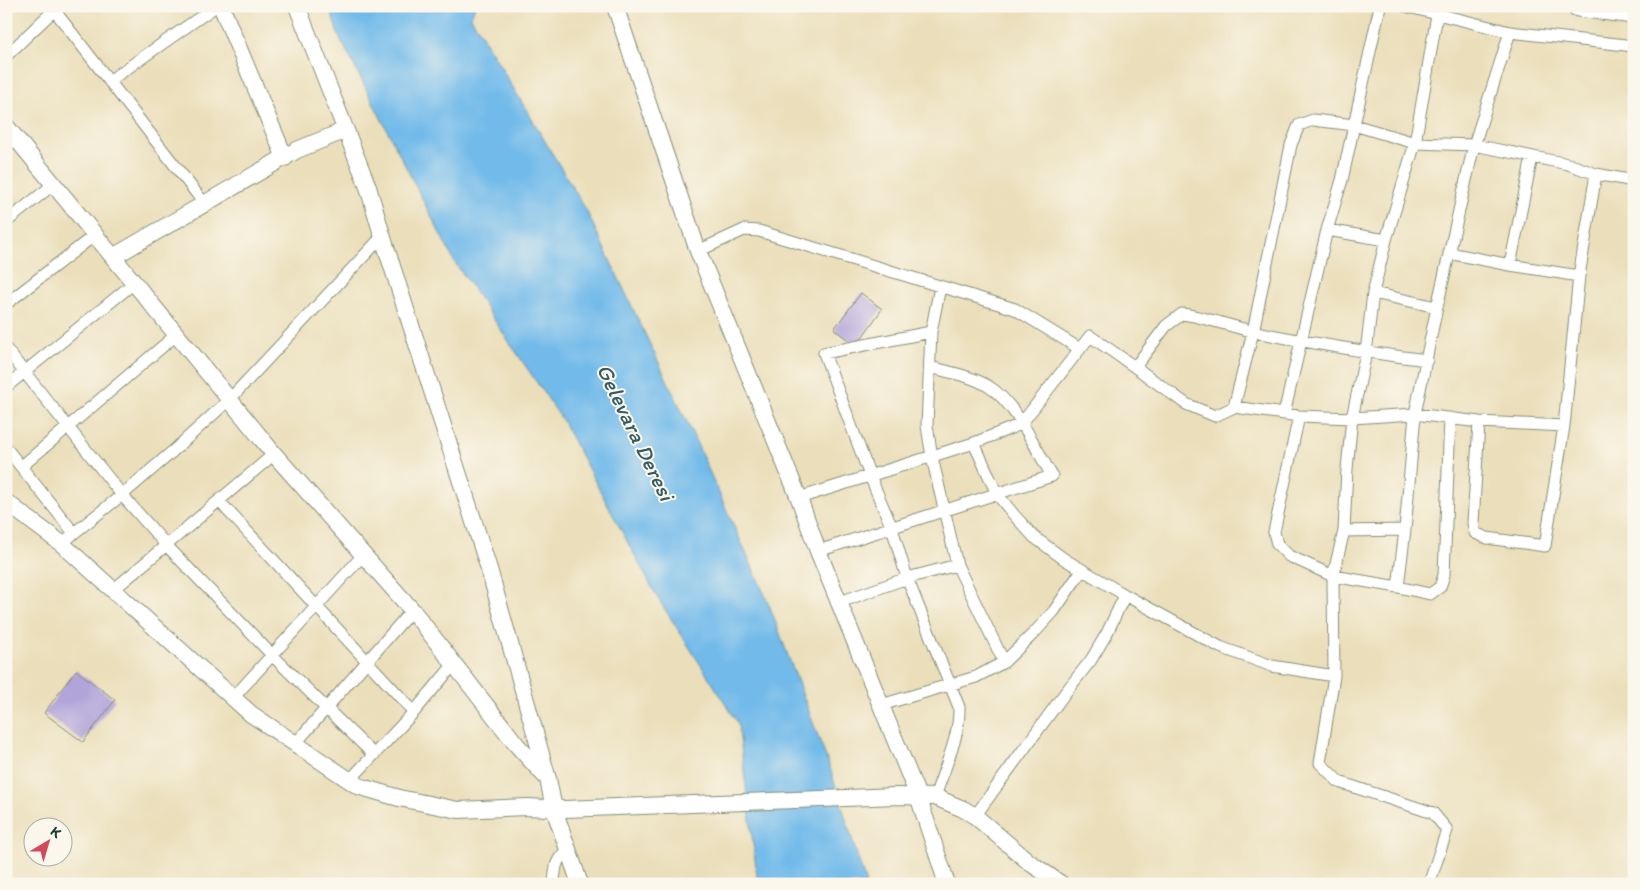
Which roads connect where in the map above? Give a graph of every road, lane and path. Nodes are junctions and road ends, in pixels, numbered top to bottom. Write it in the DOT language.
graph roads {
  1 [pos="216,6"];
  2 [pos="221,6"];
  3 [pos="297,6"];
  4 [pos="616,6"];
  5 [pos="1380,6"];
  6 [pos="1405,6"];
  7 [pos="1578,6"];
  8 [pos="53,8"];
  9 [pos="1634,13"];
  10 [pos="1437,14"];
  11 [pos="1510,32"];
  12 [pos="1634,46"];
  13 [pos="6,56"];
  14 [pos="109,81"];
  15 [pos="1354,125"];
  16 [pos="6,126"];
  17 [pos="346,130"];
  18 [pos="1415,143"];
  19 [pos="1474,145"];
  20 [pos="1532,157"];
  21 [pos="285,158"];
  22 [pos="1596,174"];
  23 [pos="1634,181"];
  24 [pos="54,184"];
  25 [pos="204,203"];
  26 [pos="6,222"];
  27 [pos="1327,230"];
  28 [pos="96,234"];
  29 [pos="383,238"];
  30 [pos="1386,240"];
  31 [pos="698,251"];
  32 [pos="1449,253"];
  33 [pos="113,257"];
  34 [pos="1510,265"];
  35 [pos="1579,276"];
  36 [pos="134,283"];
  37 [pos="940,287"];
  38 [pos="1373,294"];
  39 [pos="6,304"];
  40 [pos="1437,308"];
  41 [pos="931,332"];
  42 [pos="1253,332"];
  43 [pos="176,335"];
  44 [pos="1302,340"];
  45 [pos="6,349"];
  46 [pos="1080,349"];
  47 [pos="1366,353"];
  48 [pos="1426,360"];
  49 [pos="930,367"];
  50 [pos="1135,367"];
  51 [pos="25,372"];
  52 [pos="6,388"];
  53 [pos="230,398"];
  54 [pos="1234,407"];
  55 [pos="1284,414"];
  56 [pos="1415,414"];
  57 [pos="1299,416"];
  58 [pos="1352,418"];
  59 [pos="1450,418"];
  60 [pos="1479,422"];
  61 [pos="1021,424"];
  62 [pos="68,426"];
  63 [pos="1564,426"];
  64 [pos="974,443"];
  65 [pos="6,448"];
  66 [pos="274,454"];
  67 [pos="932,457"];
  68 [pos="22,466"];
  69 [pos="870,476"];
  70 [pos="997,494"];
  71 [pos="122,495"];
  72 [pos="799,498"];
  73 [pos="220,501"];
  74 [pos="6,502"];
  75 [pos="946,511"];
  76 [pos="892,528"];
  77 [pos="1405,530"];
  78 [pos="1344,531"];
  79 [pos="74,533"];
  80 [pos="62,544"];
  81 [pos="167,546"];
  82 [pos="818,551"];
  83 [pos="364,554"];
  84 [pos="957,565"];
  85 [pos="1082,570"];
  86 [pos="1332,576"];
  87 [pos="907,578"];
  88 [pos="1398,587"];
  89 [pos="112,591"];
  90 [pos="1125,595"];
  91 [pos="840,602"];
  92 [pos="316,606"];
  93 [pos="412,610"];
  94 [pos="272,655"];
  95 [pos="367,662"];
  96 [pos="1004,662"];
  97 [pos="454,664"];
  98 [pos="1334,676"];
  99 [pos="950,685"];
  100 [pos="233,698"];
  101 [pos="881,704"];
  102 [pos="326,708"];
  103 [pos="414,712"];
  104 [pos="295,744"];
  105 [pos="374,755"];
  106 [pos="548,779"];
  107 [pos="350,780"];
  108 [pos="918,796"];
  109 [pos="935,797"];
  110 [pos="559,809"];
  111 [pos="975,816"];
  112 [pos="568,850"];
  113 [pos="554,884"];
  114 [pos="580,884"];
  115 [pos="947,884"];
  116 [pos="1061,884"];
  117 [pos="1430,884"];
  1 -- 14 [label="street"];
  2 -- 21 [label="street"];
  3 -- 17 [label="street"];
  4 -- 31 [label="street"];
  5 -- 15 [label="street"];
  6 -- 10 [label="street"];
  7 -- 9 [label="highway"];
  8 -- 13 [label="street"];
  8 -- 14 [label="street"];
  10 -- 11 [label="street"];
  10 -- 18 [label="street"];
  11 -- 12 [label="street"];
  11 -- 19 [label="street"];
  14 -- 25 [label="street"];
  15 -- 18 [label="street"];
  15 -- 27 [label="street"];
  15 -- 42 [label="street"];
  16 -- 24 [label="street"];
  17 -- 21 [label="street"];
  17 -- 29 [label="street"];
  18 -- 19 [label="street"];
  18 -- 30 [label="street"];
  19 -- 20 [label="street"];
  19 -- 32 [label="street"];
  20 -- 22 [label="street"];
  20 -- 34 [label="street"];
  21 -- 25 [label="street"];
  22 -- 23 [label="street"];
  22 -- 35 [label="street"];
  24 -- 26 [label="street"];
  24 -- 28 [label="street"];
  25 -- 33 [label="street"];
  27 -- 30 [label="street"];
  27 -- 44 [label="street"];
  28 -- 33 [label="street"];
  28 -- 39 [label="street"];
  29 -- 53 [label="street"];
  29 -- 106 [label="street"];
  30 -- 38 [label="street"];
  31 -- 37 [label="street"];
  31 -- 72 [label="street"];
  32 -- 34 [label="street"];
  32 -- 40 [label="street"];
  33 -- 36 [label="street"];
  34 -- 35 [label="street"];
  35 -- 63 [label="street"];
  36 -- 43 [label="street"];
  36 -- 51 [label="street"];
  37 -- 41 [label="street"];
  37 -- 46 [label="street"];
  38 -- 40 [label="street"];
  38 -- 47 [label="street"];
  40 -- 48 [label="street"];
  41 -- 49 [label="street"];
  41 -- 69 [label="street"];
  42 -- 44 [label="street"];
  42 -- 50 [label="street"];
  42 -- 54 [label="street"];
  43 -- 53 [label="street"];
  43 -- 62 [label="street"];
  44 -- 47 [label="street"];
  44 -- 55 [label="street"];
  45 -- 51 [label="street"];
  46 -- 50 [label="street"];
  46 -- 61 [label="street"];
  47 -- 48 [label="street"];
  47 -- 58 [label="street"];
  48 -- 56 [label="street"];
  49 -- 61 [label="street"];
  49 -- 67 [label="street"];
  50 -- 54 [label="street"];
  51 -- 52 [label="street"];
  51 -- 62 [label="street"];
  53 -- 66 [label="street"];
  53 -- 71 [label="street"];
  54 -- 55 [label="street"];
  55 -- 57 [label="street"];
  56 -- 58 [label="street"];
  56 -- 59 [label="street"];
  56 -- 77 [label="street"];
  57 -- 58 [label="street"];
  57 -- 86 [label="street"];
  58 -- 78 [label="street"];
  59 -- 60 [label="street"];
  59 -- 88 [label="street"];
  60 -- 63 [label="street"];
  60 -- 63 [label="street"];
  61 -- 64 [label="street"];
  61 -- 70 [label="street"];
  62 -- 68 [label="street"];
  62 -- 71 [label="street"];
  64 -- 67 [label="street"];
  64 -- 70 [label="street"];
  65 -- 68 [label="street"];
  66 -- 73 [label="street"];
  66 -- 83 [label="street"];
  67 -- 69 [label="street"];
  67 -- 75 [label="street"];
  68 -- 79 [label="street"];
  69 -- 72 [label="street"];
  69 -- 76 [label="street"];
  70 -- 75 [label="street"];
  70 -- 85 [label="street"];
  71 -- 79 [label="street"];
  71 -- 81 [label="street"];
  72 -- 82 [label="street"];
  73 -- 81 [label="street"];
  73 -- 92 [label="street"];
  74 -- 80 [label="street"];
  75 -- 76 [label="street"];
  75 -- 84 [label="street"];
  76 -- 82 [label="street"];
  76 -- 87 [label="street"];
  77 -- 78 [label="street"];
  77 -- 88 [label="street"];
  78 -- 86 [label="street"];
  79 -- 80 [label="street"];
  80 -- 89 [label="street"];
  81 -- 89 [label="street"];
  81 -- 94 [label="street"];
  82 -- 91 [label="street"];
  83 -- 92 [label="street"];
  83 -- 93 [label="street"];
  84 -- 87 [label="street"];
  84 -- 96 [label="street"];
  85 -- 90 [label="street"];
  85 -- 96 [label="street"];
  86 -- 88 [label="street"];
  86 -- 98 [label="street"];
  87 -- 91 [label="street"];
  87 -- 99 [label="street"];
  89 -- 100 [label="street"];
  90 -- 98 [label="street"];
  90 -- 111 [label="street"];
  91 -- 101 [label="street"];
  92 -- 94 [label="street"];
  92 -- 95 [label="street"];
  93 -- 95 [label="street"];
  93 -- 97 [label="street"];
  94 -- 100 [label="street"];
  94 -- 102 [label="street"];
  95 -- 102 [label="street"];
  95 -- 103 [label="street"];
  96 -- 99 [label="street"];
  97 -- 103 [label="street"];
  97 -- 106 [label="street"];
  98 -- 117 [label="street"];
  99 -- 101 [label="street"];
  99 -- 109 [label="street"];
  100 -- 104 [label="street"];
  101 -- 108 [label="street"];
  102 -- 104 [label="street"];
  102 -- 105 [label="street"];
  103 -- 105 [label="street"];
  104 -- 107 [label="street"];
  105 -- 107 [label="street"];
  106 -- 110 [label="street"];
  107 -- 110 [label="street"];
  108 -- 109 [label="street"];
  108 -- 110 [label="street"];
  108 -- 115 [label="street"];
  109 -- 111 [label="street"];
  110 -- 112 [label="street"];
  111 -- 116 [label="street"];
  112 -- 113 [label="street"];
  112 -- 114 [label="street"];
}
